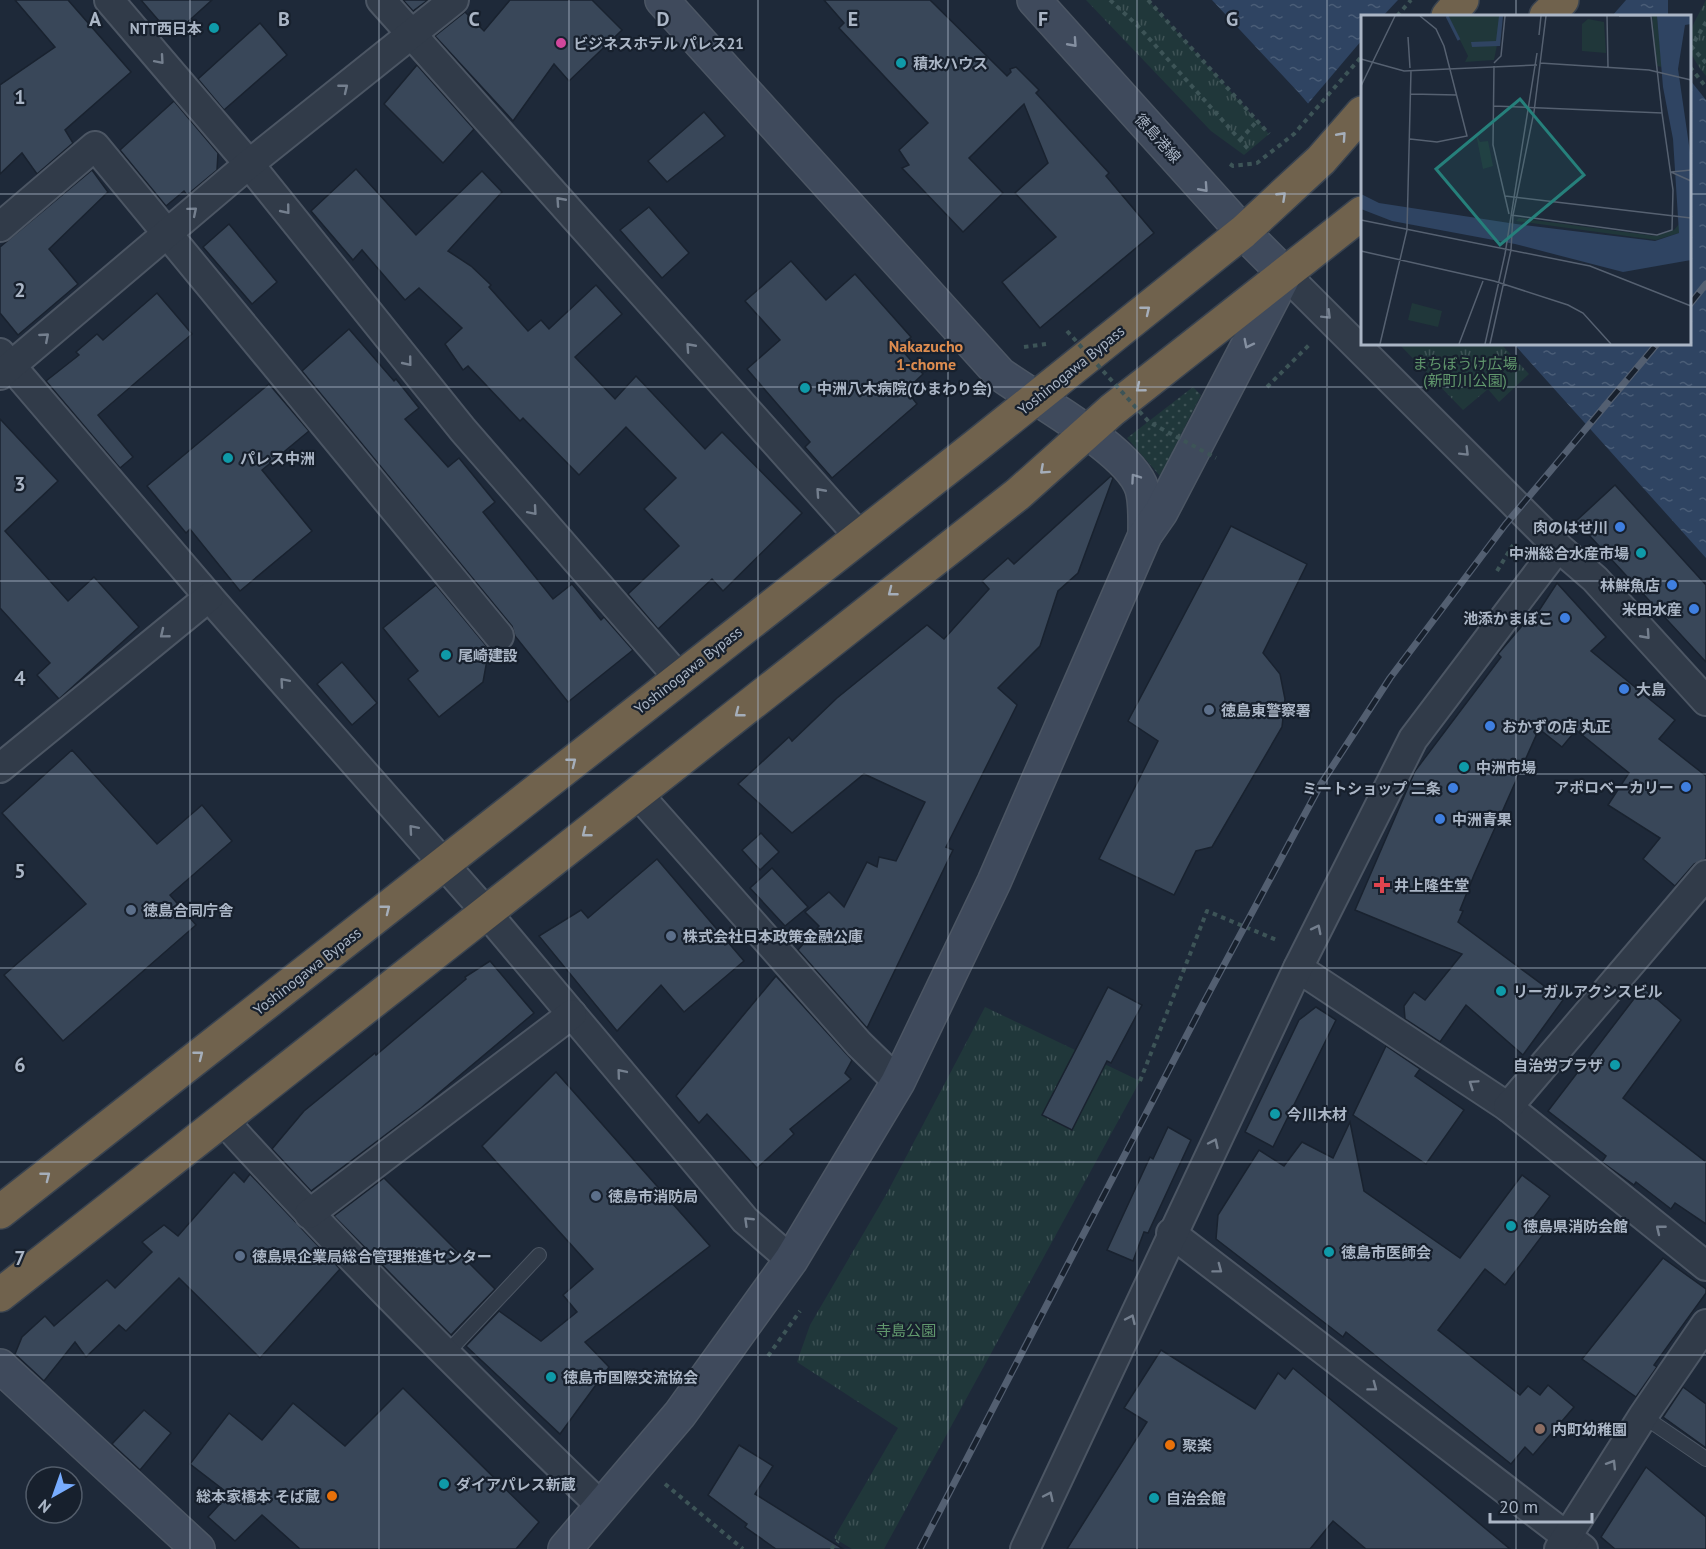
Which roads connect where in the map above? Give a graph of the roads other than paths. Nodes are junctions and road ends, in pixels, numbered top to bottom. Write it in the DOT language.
graph roads {
  1 [pos="109,0"];
  2 [pos="381,0"];
  3 [pos="454,0"];
  4 [pos="662,0"];
  5 [pos="1034,0"];
  6 [pos="1462,0"];
  7 [pos="1562,0"];
  8 [pos="1449,15"];
  9 [pos="1547,15"];
  10 [pos="411,34"];
  11 [pos="1361,114"];
  12 [pos="249,164"];
  13 [pos="1361,214"];
  14 [pos="0,227"];
  15 [pos="1243,232"];
  16 [pos="167,233"];
  17 [pos="1285,274"];
  18 [pos="4,365"];
  19 [pos="1034,399"];
  20 [pos="1088,431"];
  21 [pos="1145,534"];
  22 [pos="859,536"];
  23 [pos="1558,547"];
  24 [pos="209,597"];
  25 [pos="499,636"];
  26 [pos="679,678"];
  27 [pos="1706,701"];
  28 [pos="0,768"];
  29 [pos="637,793"];
  30 [pos="444,863"];
  31 [pos="1706,874"];
  32 [pos="486,912"];
  33 [pos="1298,968"];
  34 [pos="572,1014"];
  35 [pos="897,1082"];
  36 [pos="1508,1107"];
  37 [pos="224,1121"];
  38 [pos="0,1212"];
  39 [pos="309,1214"];
  40 [pos="1171,1233"];
  41 [pos="539,1255"];
  42 [pos="791,1260"];
  43 [pos="1706,1266"];
  44 [pos="0,1295"];
  45 [pos="1706,1324"];
  46 [pos="445,1355"];
  47 [pos="0,1366"];
  48 [pos="1642,1416"];
  49 [pos="1706,1459"];
  50 [pos="602,1507"];
  51 [pos="1570,1545"];
  52 [pos="198,1549"];
  53 [pos="565,1549"];
  54 [pos="1025,1549"];
  1 -- 12 [label="street, one-way"];
  2 -- 10 [label="street"];
  3 -- 10 [label="street"];
  4 -- 19 [label="street"];
  5 -- 15 [label="street, 徳島港線, one-way"];
  6 -- 8 [label="highway"];
  7 -- 9 [label="highway"];
  12 -- 10 [label="street, one-way"];
  22 -- 10 [label="street, one-way"];
  15 -- 11 [label="highway, Yoshinogawa Bypass, one-way"];
  16 -- 12 [label="street, one-way"];
  12 -- 26 [label="street, one-way"];
  13 -- 17 [label="highway"];
  14 -- 16 [label="street"];
  15 -- 17 [label="street, 徳島港線"];
  19 -- 15 [label="highway, Yoshinogawa Bypass, one-way"];
  18 -- 16 [label="street, one-way"];
  16 -- 25 [label="street"];
  17 -- 20 [label="highway, one-way"];
  17 -- 21 [label="street, one-way"];
  17 -- 23 [label="street, one-way"];
  18 -- 24 [label="street"];
  19 -- 20 [label="street"];
  19 -- 22 [label="highway, Yoshinogawa Bypass"];
  21 -- 20 [label="street, one-way"];
  20 -- 29 [label="highway, one-way"];
  21 -- 35 [label="street"];
  22 -- 26 [label="highway, Yoshinogawa Bypass"];
  23 -- 27 [label="street, one-way"];
  33 -- 23 [label="street, one-way"];
  24 -- 28 [label="street, one-way"];
  30 -- 24 [label="street, one-way"];
  30 -- 26 [label="highway, Yoshinogawa Bypass, one-way"];
  29 -- 32 [label="highway, one-way"];
  29 -- 35 [label="street"];
  30 -- 32 [label="street"];
  38 -- 30 [label="highway, Yoshinogawa Bypass, one-way"];
  31 -- 36 [label="street"];
  32 -- 34 [label="street"];
  32 -- 37 [label="highway"];
  36 -- 33 [label="street, one-way"];
  40 -- 33 [label="street, one-way"];
  34 -- 39 [label="street"];
  42 -- 34 [label="street, one-way"];
  35 -- 42 [label="street"];
  43 -- 36 [label="street, one-way"];
  37 -- 39 [label="street"];
  37 -- 44 [label="highway"];
  39 -- 46 [label="street"];
  40 -- 51 [label="street, one-way"];
  54 -- 40 [label="street, one-way"];
  41 -- 46 [label="lane"];
  42 -- 50 [label="street"];
  45 -- 48 [label="street"];
  46 -- 50 [label="street"];
  47 -- 52 [label="street"];
  48 -- 49 [label="lane"];
  51 -- 48 [label="street, one-way"];
  50 -- 53 [label="street"];
}
